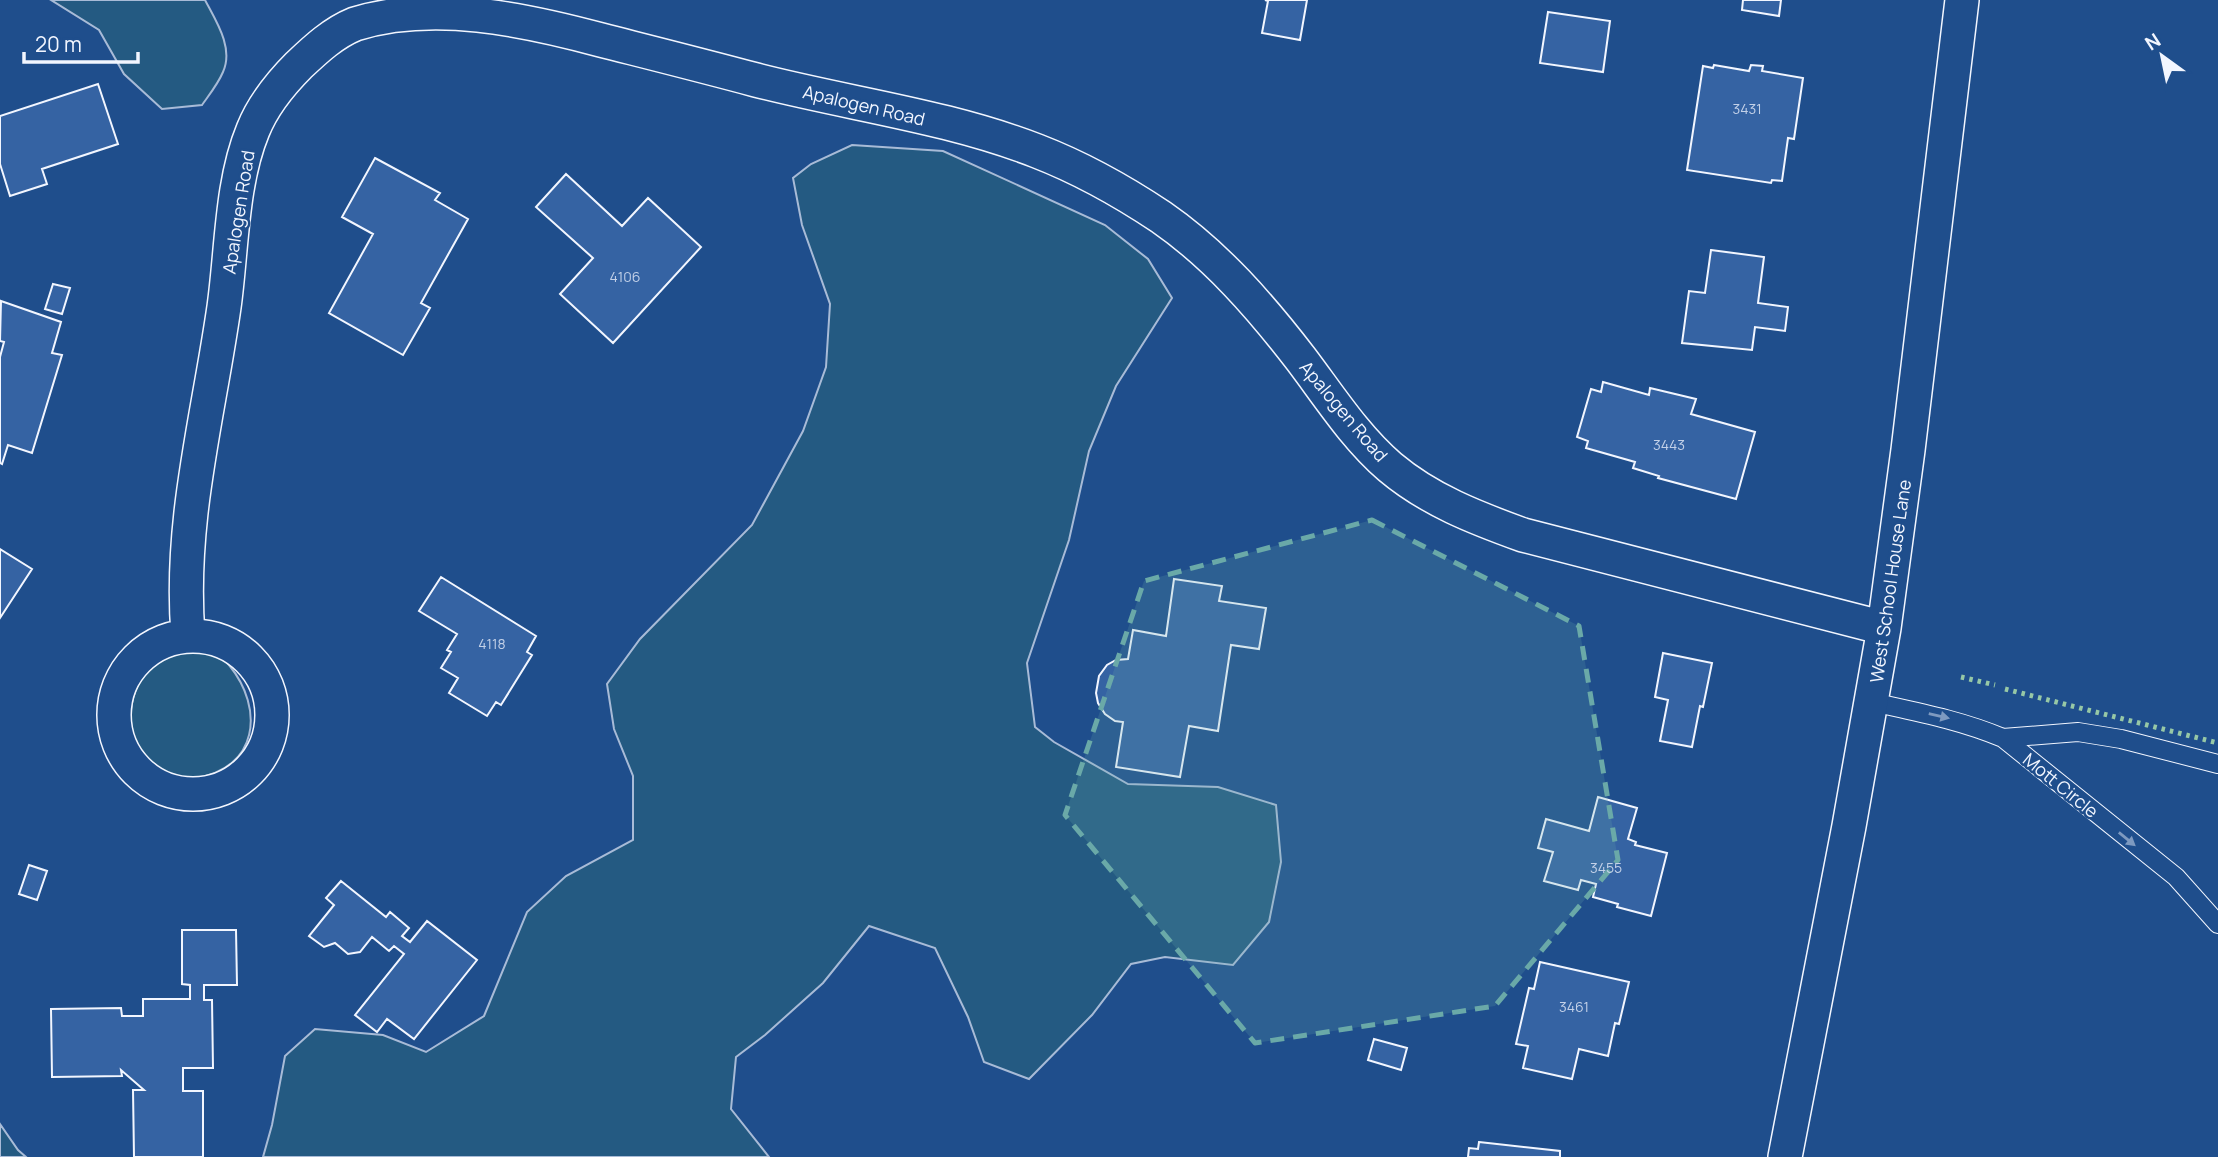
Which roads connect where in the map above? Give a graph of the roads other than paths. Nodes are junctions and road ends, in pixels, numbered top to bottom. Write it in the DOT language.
graph roads {
  1 [pos="1962,0"];
  2 [pos="1884,628"];
  3 [pos="188,635"];
  4 [pos="1872,702"];
  5 [pos="2003,738"];
  6 [pos="2218,764"];
  7 [pos="2218,924"];
  8 [pos="1785,1157"];
  1 -- 2 [label="street, West School House Lane"];
  2 -- 3 [label="street, Apalogen Road"];
  2 -- 4 [label="street, West School House Lane"];
  3 -- 3 [label="street"];
  4 -- 5 [label="lane, Mott Circle, one-way"];
  4 -- 8 [label="street, West School House Lane"];
  5 -- 6 [label="lane"];
  5 -- 7 [label="lane, Mott Circle, one-way"];
}
